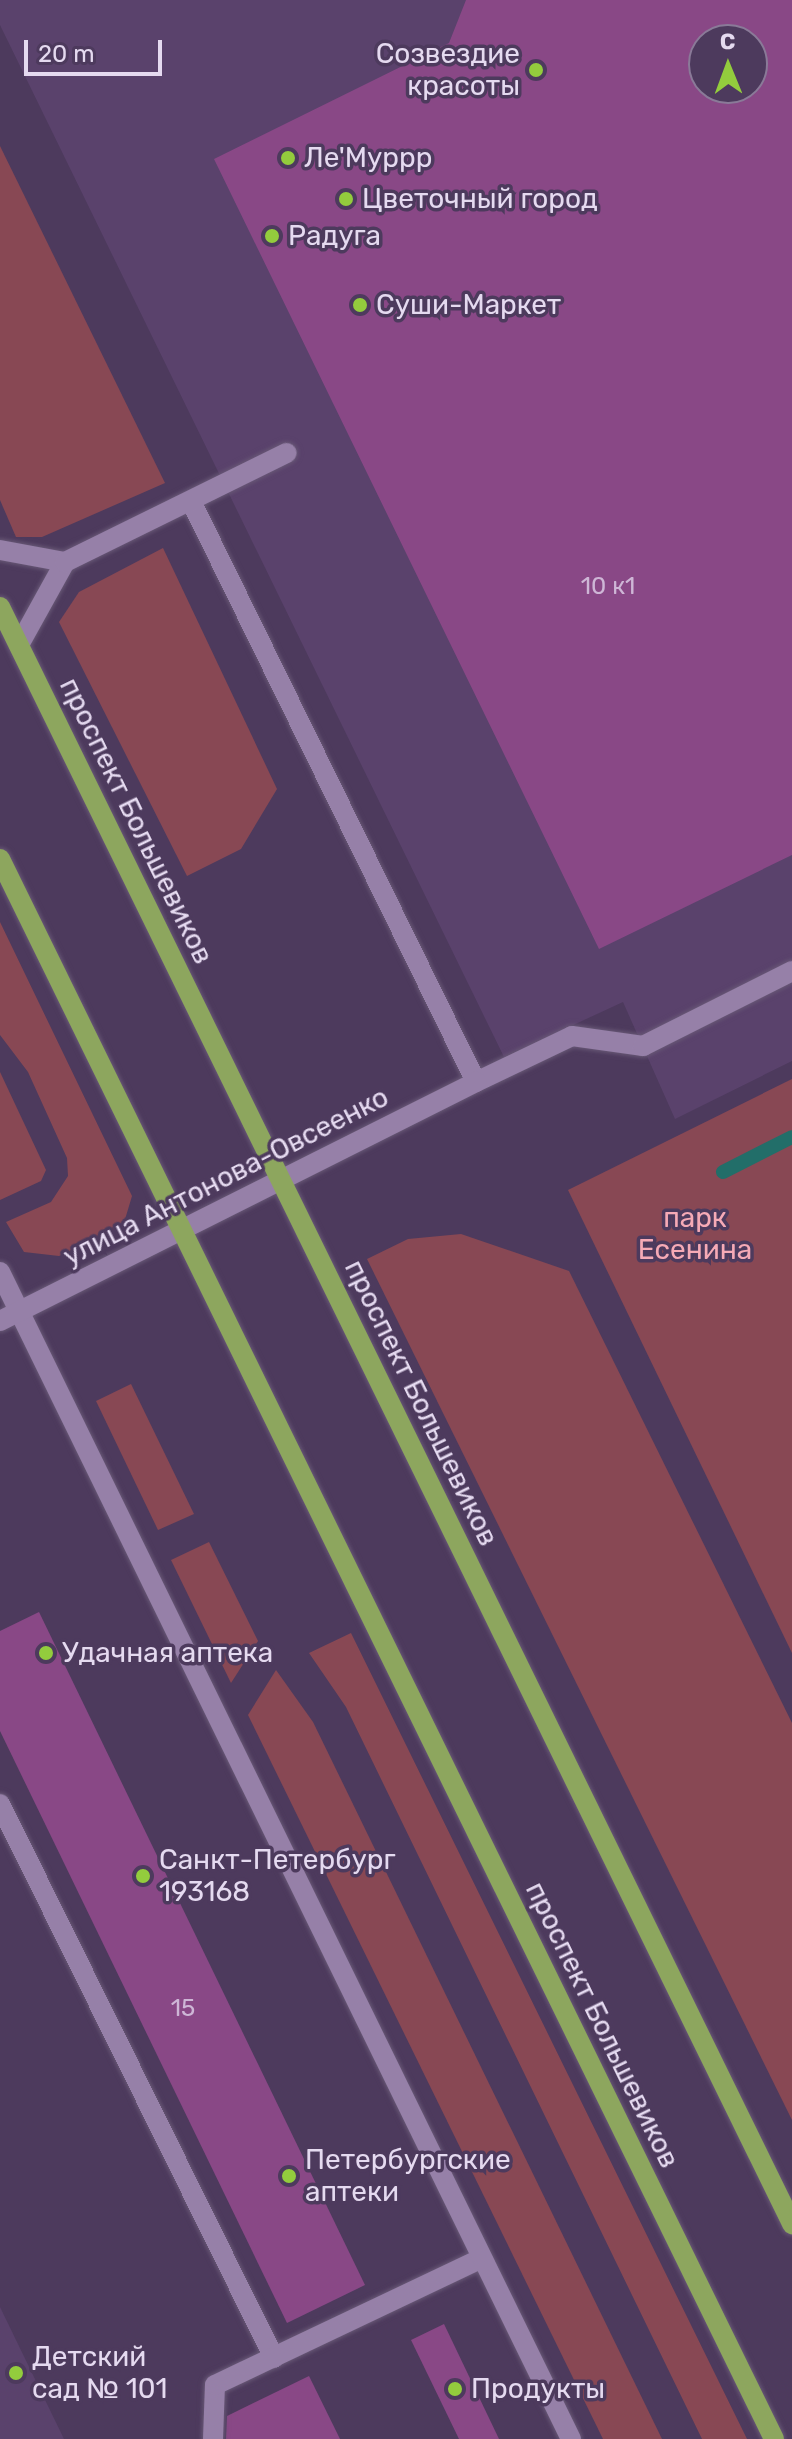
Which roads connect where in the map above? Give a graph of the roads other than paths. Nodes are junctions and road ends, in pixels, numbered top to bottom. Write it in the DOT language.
graph roads {
  1 [pos="287,453"];
  2 [pos="191,501"];
  3 [pos="0,550"];
  4 [pos="65,562"];
  5 [pos="0,607"];
  6 [pos="19,645"];
  7 [pos="0,859"];
  8 [pos="792,971"];
  9 [pos="476,1082"];
  10 [pos="282,1182"];
  11 [pos="182,1231"];
  12 [pos="0,1272"];
  13 [pos="19,1312"];
  14 [pos="0,1321"];
  15 [pos="0,1804"];
  16 [pos="792,2224"];
  17 [pos="480,2259"];
  18 [pos="274,2358"];
  19 [pos="213,2439"];
  20 [pos="571,2439"];
  21 [pos="774,2439"];
  1 -- 2 [label="street"];
  2 -- 4 [label="street"];
  2 -- 9 [label="street"];
  3 -- 4 [label="street"];
  4 -- 6 [label="street"];
  5 -- 6 [label="main road, проспект Большевиков"];
  6 -- 10 [label="main road, проспект Большевиков"];
  7 -- 11 [label="main road, проспект Большевиков"];
  8 -- 9 [label="street, улица Антонова-Овсеенко"];
  9 -- 10 [label="street, улица Антонова-Овсеенко"];
  10 -- 11 [label="street, улица Антонова-Овсеенко"];
  10 -- 16 [label="main road, проспект Большевиков"];
  11 -- 13 [label="street, улица Антонова-Овсеенко"];
  11 -- 21 [label="main road, проспект Большевиков"];
  12 -- 13 [label="street"];
  13 -- 14 [label="street, улица Антонова-Овсеенко"];
  13 -- 17 [label="street"];
  15 -- 18 [label="street"];
  17 -- 18 [label="street"];
  17 -- 20 [label="street"];
  18 -- 19 [label="street"];
}
